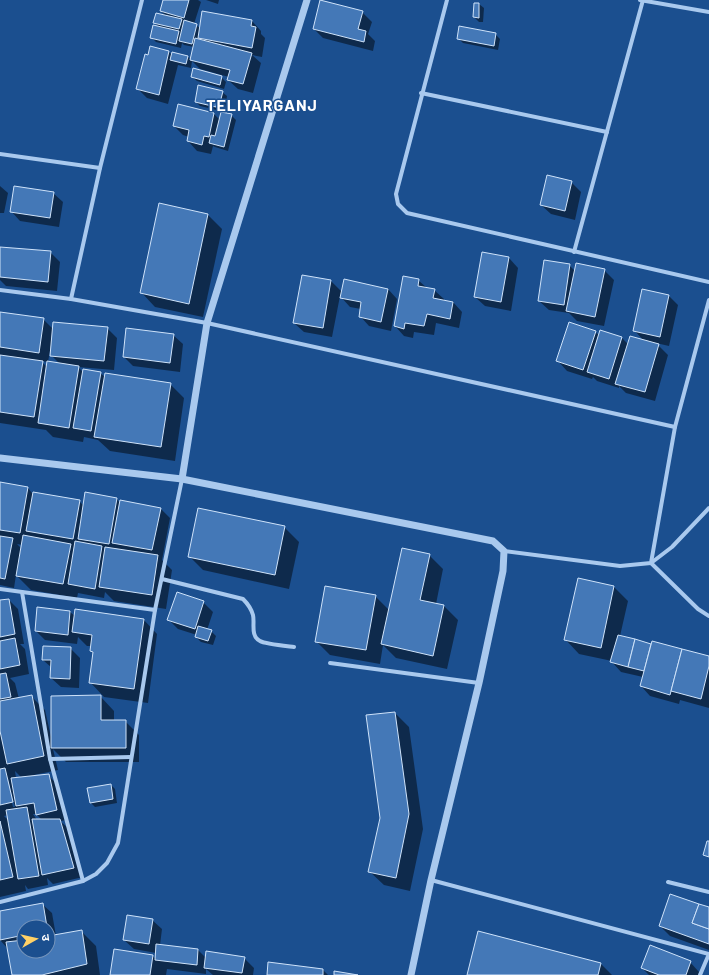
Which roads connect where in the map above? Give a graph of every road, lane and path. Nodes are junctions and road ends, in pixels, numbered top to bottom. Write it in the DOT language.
graph roads {
  1 [pos="142,0"];
  2 [pos="307,0"];
  3 [pos="447,0"];
  4 [pos="640,0"];
  5 [pos="642,0"];
  6 [pos="709,12"];
  7 [pos="422,94"];
  8 [pos="607,132"];
  9 [pos="0,154"];
  10 [pos="100,168"];
  11 [pos="574,252"];
  12 [pos="709,282"];
  13 [pos="0,290"];
  14 [pos="71,299"];
  15 [pos="709,300"];
  16 [pos="207,323"];
  17 [pos="675,427"];
  18 [pos="0,458"];
  19 [pos="182,479"];
  20 [pos="709,508"];
  21 [pos="504,551"];
  22 [pos="651,563"];
  23 [pos="162,579"];
  24 [pos="0,589"];
  25 [pos="22,592"];
  26 [pos="155,610"];
  27 [pos="709,616"];
  28 [pos="294,647"];
  29 [pos="330,663"];
  30 [pos="479,683"];
  31 [pos="131,757"];
  32 [pos="50,759"];
  33 [pos="431,880"];
  34 [pos="83,881"];
  35 [pos="668,882"];
  36 [pos="709,892"];
  37 [pos="0,902"];
  38 [pos="709,954"];
  39 [pos="411,975"];
  40 [pos="700,975"];
  1 -- 10 [label="street"];
  2 -- 16 [label="street"];
  3 -- 7 [label="street"];
  4 -- 5 [label="street"];
  5 -- 6 [label="street"];
  5 -- 8 [label="street"];
  7 -- 8 [label="street"];
  7 -- 11 [label="street"];
  8 -- 11 [label="street"];
  9 -- 10 [label="street"];
  10 -- 14 [label="street"];
  11 -- 12 [label="street"];
  13 -- 14 [label="street"];
  14 -- 16 [label="street"];
  15 -- 17 [label="street"];
  16 -- 17 [label="street"];
  16 -- 19 [label="street"];
  17 -- 22 [label="street"];
  18 -- 19 [label="street"];
  19 -- 21 [label="street"];
  19 -- 23 [label="street"];
  20 -- 22 [label="street"];
  21 -- 22 [label="street"];
  21 -- 30 [label="street"];
  22 -- 27 [label="street"];
  23 -- 26 [label="street"];
  23 -- 28 [label="street"];
  24 -- 25 [label="street"];
  25 -- 26 [label="street"];
  25 -- 32 [label="street"];
  26 -- 31 [label="street"];
  29 -- 30 [label="street"];
  30 -- 33 [label="street"];
  31 -- 32 [label="street"];
  31 -- 34 [label="street"];
  32 -- 34 [label="street"];
  33 -- 38 [label="street"];
  33 -- 39 [label="street"];
  34 -- 37 [label="street"];
  35 -- 36 [label="street"];
  38 -- 40 [label="street"];
}
